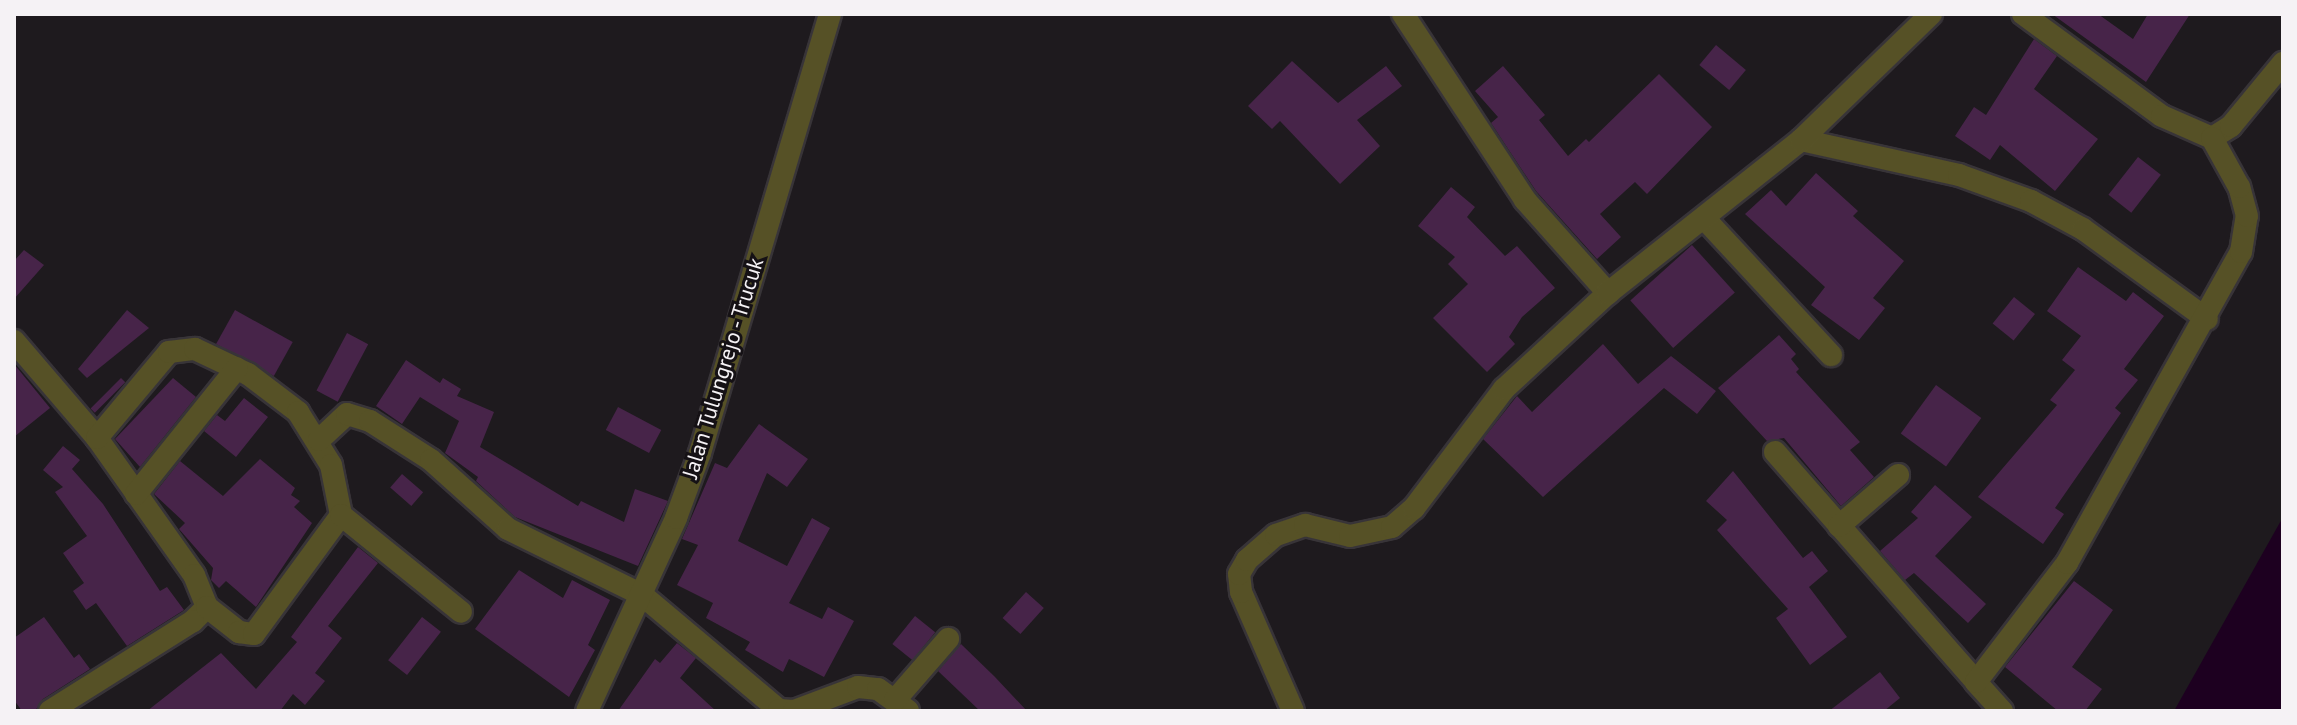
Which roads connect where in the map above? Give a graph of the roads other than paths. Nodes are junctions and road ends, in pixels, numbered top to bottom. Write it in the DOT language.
graph roads {
  1 [pos="830,14"];
  2 [pos="1403,14"];
  3 [pos="1931,14"];
  4 [pos="2023,14"];
  5 [pos="2283,63"];
  6 [pos="2212,138"];
  7 [pos="1801,140"];
  8 [pos="1704,218"];
  9 [pos="1608,293"];
  10 [pos="2207,319"];
  11 [pos="14,341"];
  12 [pos="1831,355"];
  13 [pos="237,368"];
  14 [pos="97,438"];
  15 [pos="319,440"];
  16 [pos="1775,452"];
  17 [pos="1898,475"];
  18 [pos="136,494"];
  19 [pos="341,515"];
  20 [pos="1839,526"];
  21 [pos="642,595"];
  22 [pos="207,607"];
  23 [pos="461,612"];
  24 [pos="948,639"];
  25 [pos="1976,682"];
  26 [pos="902,705"];
  27 [pos="50,711"];
  28 [pos="587,711"];
  29 [pos="794,711"];
  30 [pos="1293,711"];
  31 [pos="2002,711"];
  1 -- 21 [label="street, Jalan Tulungrejo - Trucuk"];
  2 -- 9 [label="street"];
  3 -- 7 [label="street"];
  4 -- 6 [label="street"];
  5 -- 6 [label="street"];
  6 -- 10 [label="street"];
  7 -- 8 [label="street"];
  7 -- 10 [label="street"];
  8 -- 9 [label="street"];
  8 -- 12 [label="street"];
  9 -- 30 [label="street"];
  10 -- 25 [label="street"];
  11 -- 14 [label="street"];
  13 -- 14 [label="street"];
  13 -- 15 [label="street"];
  13 -- 18 [label="street"];
  14 -- 18 [label="street"];
  15 -- 19 [label="street"];
  15 -- 21 [label="street"];
  16 -- 20 [label="street"];
  17 -- 20 [label="street"];
  18 -- 22 [label="street"];
  19 -- 22 [label="street"];
  19 -- 23 [label="street"];
  20 -- 25 [label="street"];
  21 -- 28 [label="street, Jalan Tulungrejo - Trucuk"];
  21 -- 29 [label="street"];
  22 -- 27 [label="street"];
  24 -- 26 [label="street"];
  25 -- 31 [label="street"];
  26 -- 29 [label="street"];
}
